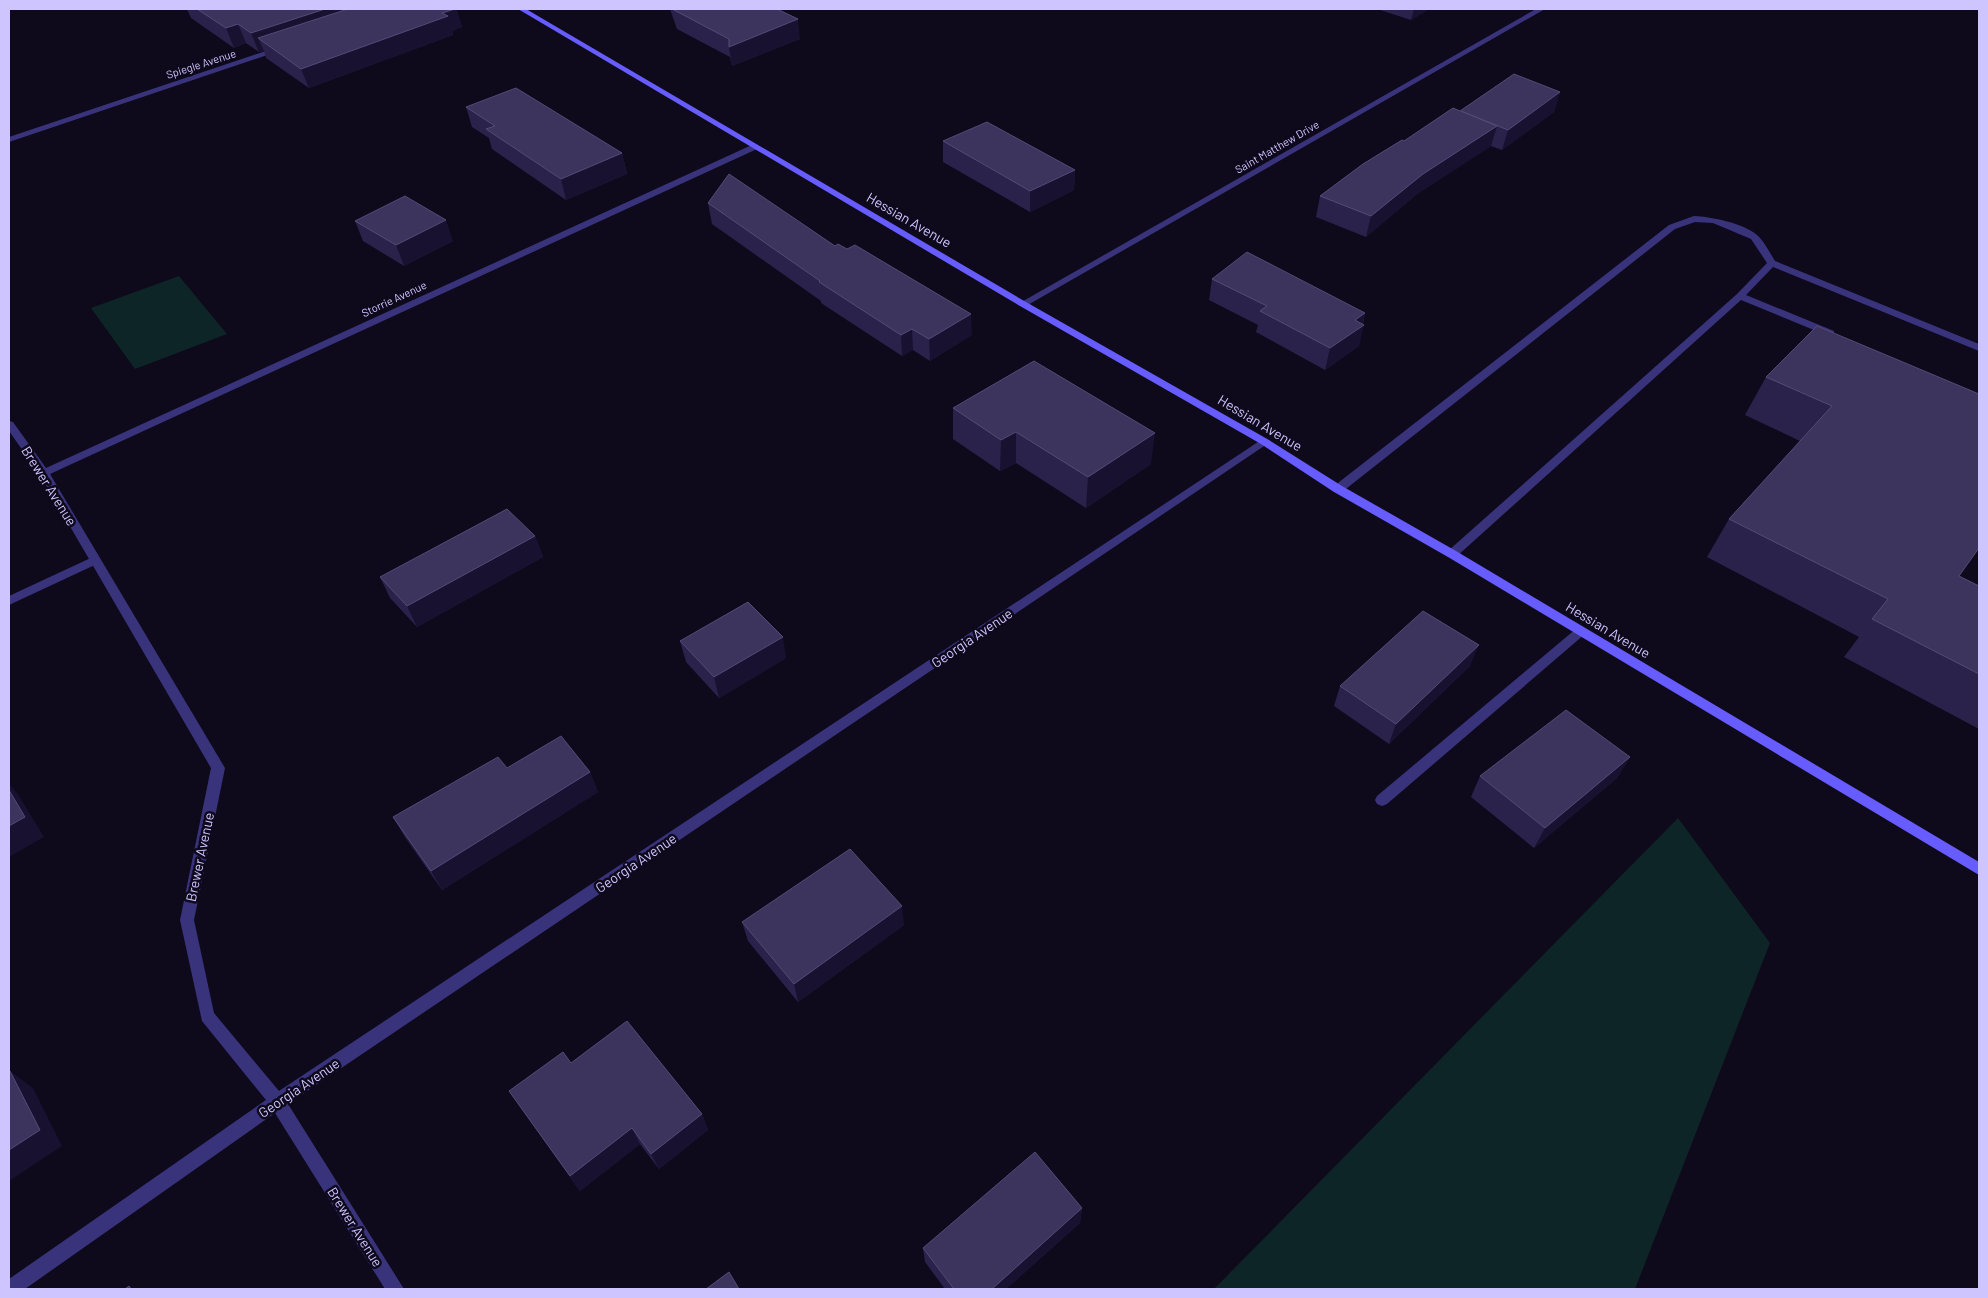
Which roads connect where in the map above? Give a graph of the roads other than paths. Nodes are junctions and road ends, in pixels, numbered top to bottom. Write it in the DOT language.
graph roads {
  1 [pos="521,9"];
  2 [pos="1541,9"];
  3 [pos="289,46"];
  4 [pos="9,140"];
  5 [pos="754,147"];
  6 [pos="1772,263"];
  7 [pos="1740,296"];
  8 [pos="1023,304"];
  9 [pos="1841,338"];
  10 [pos="1979,348"];
  11 [pos="9,424"];
  12 [pos="1265,442"];
  13 [pos="44,473"];
  14 [pos="1338,488"];
  15 [pos="1452,554"];
  16 [pos="95,560"];
  17 [pos="9,601"];
  18 [pos="1581,631"];
  19 [pos="1382,800"];
  20 [pos="1979,869"];
  21 [pos="277,1102"];
  22 [pos="10,1289"];
  23 [pos="395,1289"];
  1 -- 5 [label="main road, Hessian Avenue"];
  2 -- 8 [label="street, Saint Matthew Drive"];
  3 -- 4 [label="street, Spiegle Avenue"];
  5 -- 8 [label="main road, Hessian Avenue"];
  5 -- 13 [label="street, Storrie Avenue"];
  6 -- 7 [label="street"];
  6 -- 10 [label="street"];
  6 -- 14 [label="street"];
  7 -- 9 [label="street"];
  7 -- 15 [label="street"];
  8 -- 12 [label="main road, Hessian Avenue"];
  11 -- 13 [label="street, Brewer Avenue"];
  12 -- 14 [label="main road, Hessian Avenue"];
  12 -- 21 [label="street, Georgia Avenue"];
  13 -- 16 [label="street, Brewer Avenue"];
  14 -- 15 [label="main road, Hessian Avenue"];
  15 -- 18 [label="main road, Hessian Avenue"];
  16 -- 17 [label="street"];
  16 -- 21 [label="street, Brewer Avenue"];
  18 -- 19 [label="street"];
  18 -- 20 [label="main road, Hessian Avenue"];
  21 -- 22 [label="street, Georgia Avenue"];
  21 -- 23 [label="street, Brewer Avenue"];
}
